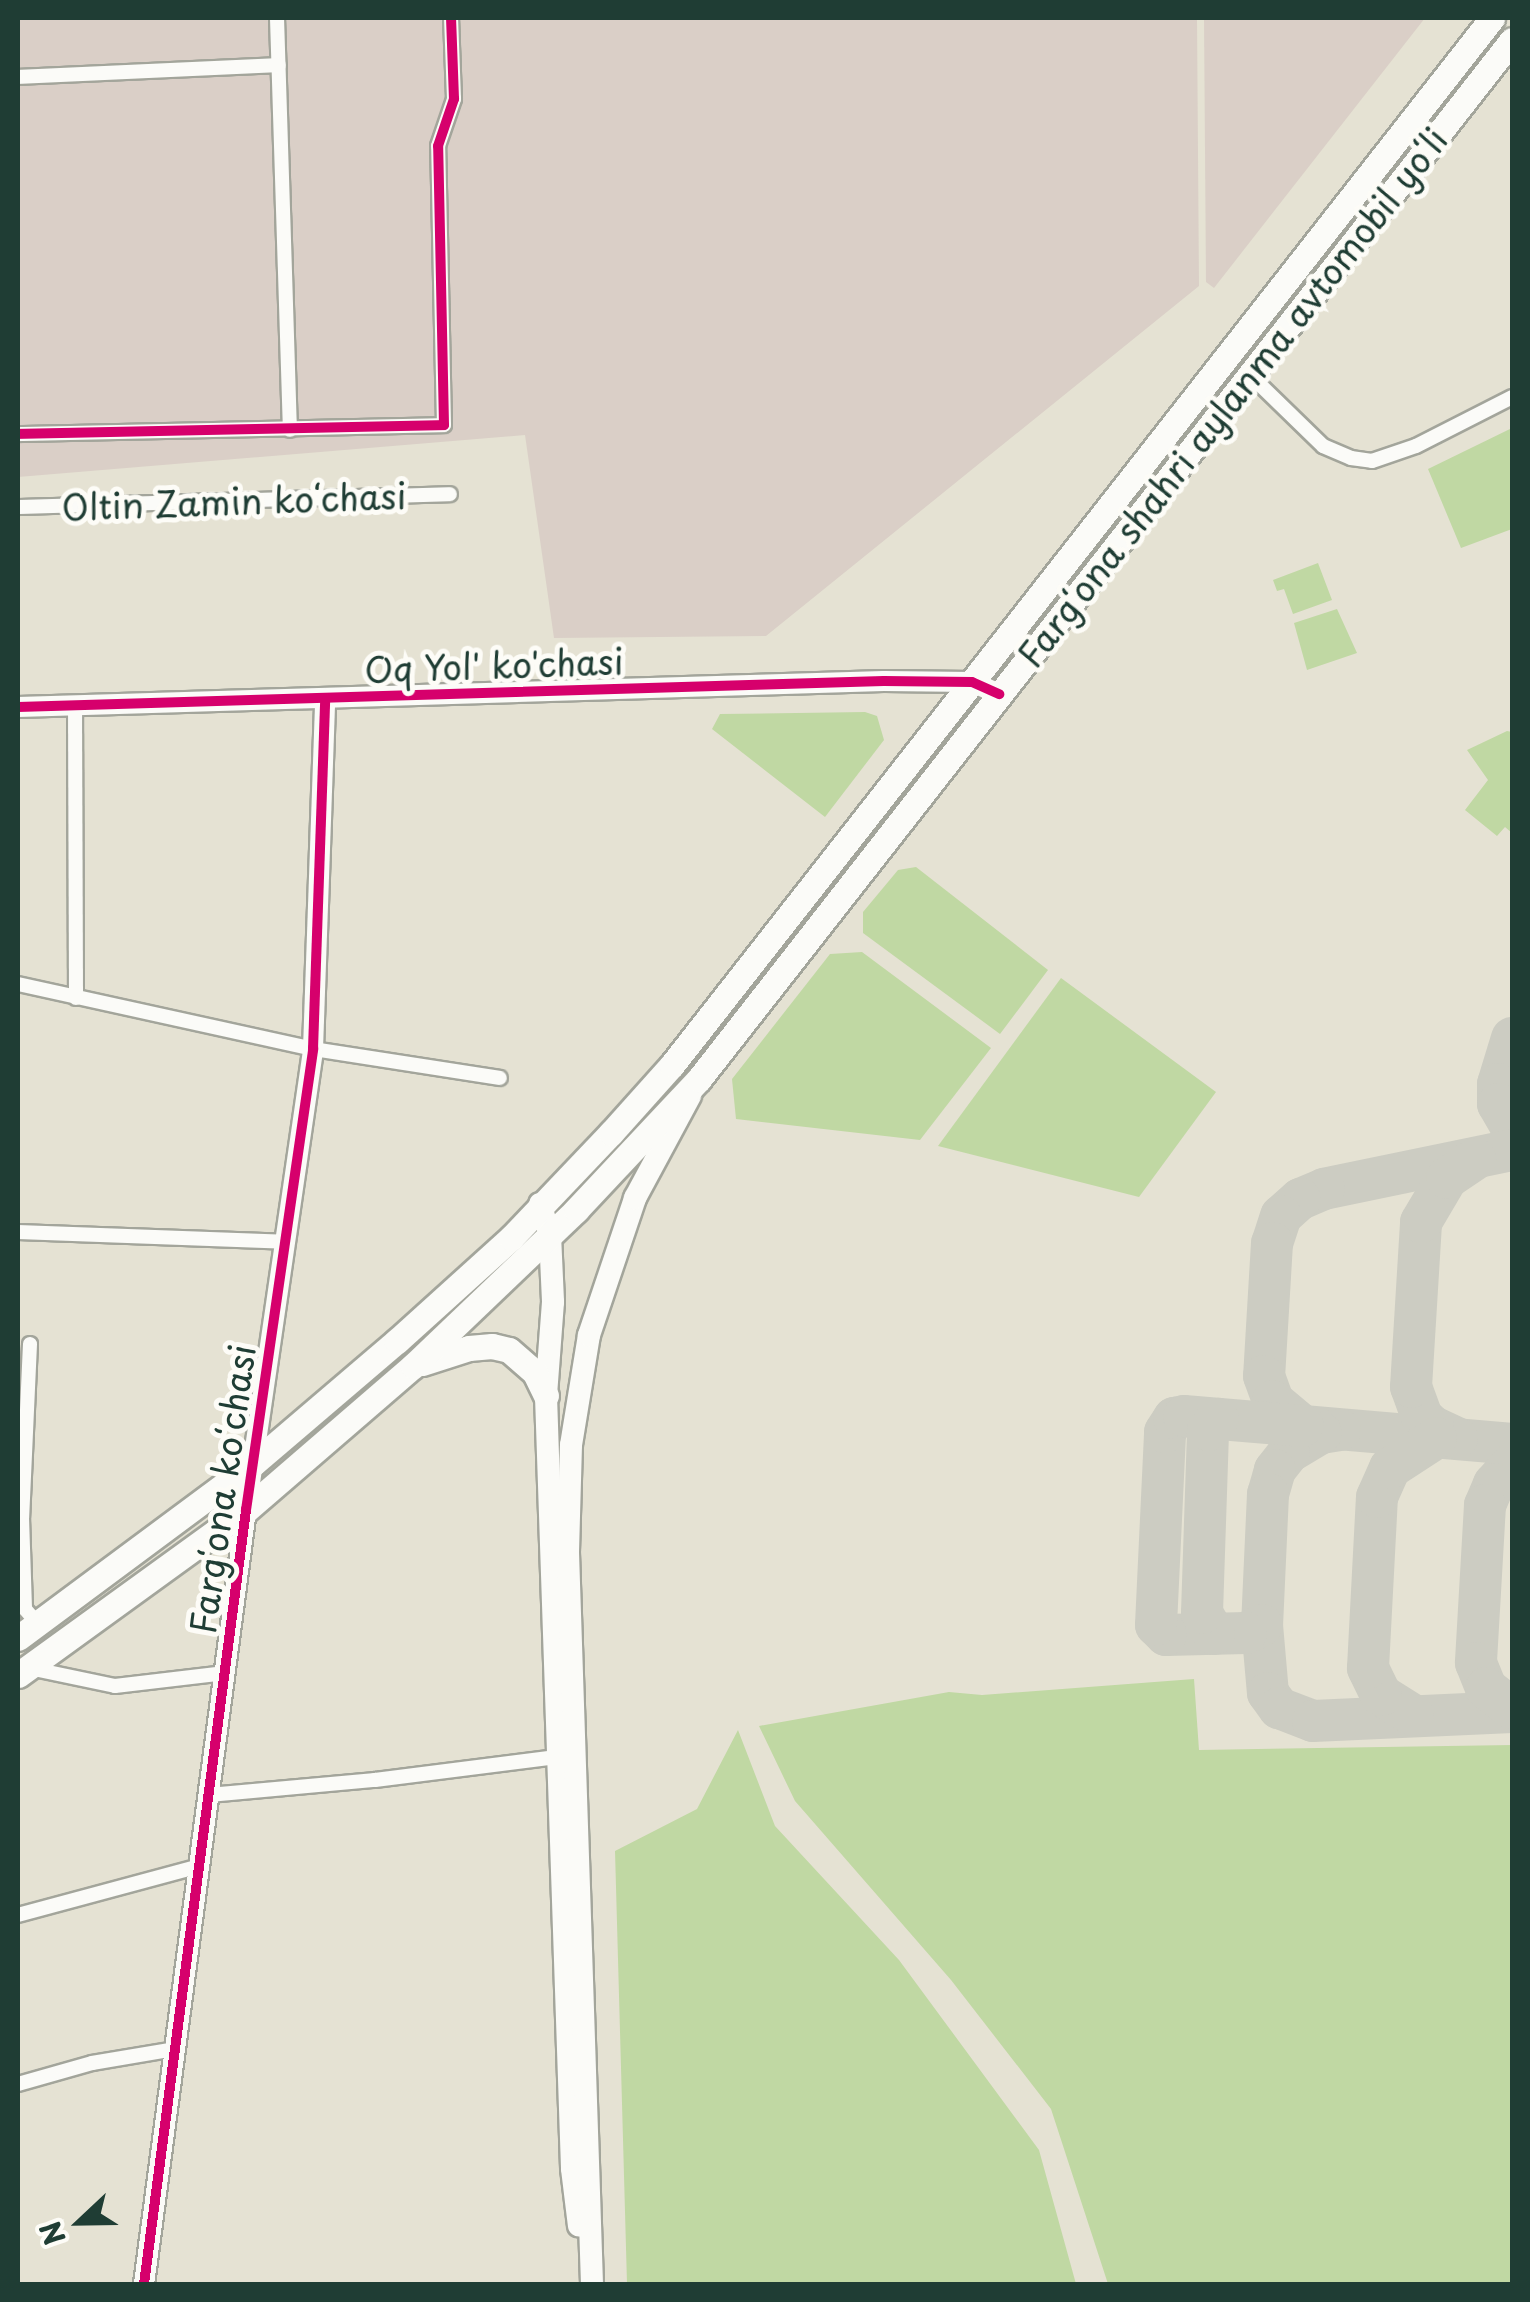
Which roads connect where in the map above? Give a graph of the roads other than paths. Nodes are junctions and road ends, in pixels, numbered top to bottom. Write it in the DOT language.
graph roads {
  1 [pos="278,18"];
  2 [pos="451,18"];
  3 [pos="1492,18"];
  4 [pos="1512,40"];
  5 [pos="279,65"];
  6 [pos="18,77"];
  7 [pos="1249,374"];
  8 [pos="1512,397"];
  9 [pos="290,430"];
  10 [pos="18,434"];
  11 [pos="450,494"];
  12 [pos="18,507"];
  13 [pos="972,682"];
  14 [pos="999,694"];
  15 [pos="325,698"];
  16 [pos="75,706"];
  17 [pos="18,707"];
  18 [pos="18,984"];
  19 [pos="76,998"];
  20 [pos="313,1049"];
  21 [pos="500,1078"];
  22 [pos="699,1080"];
  23 [pos="540,1204"];
  24 [pos="18,1232"];
  25 [pos="550,1235"];
  26 [pos="284,1242"];
  27 [pos="30,1344"];
  28 [pos="413,1366"];
  29 [pos="546,1396"];
  30 [pos="254,1463"];
  31 [pos="246,1510"];
  32 [pos="28,1631"];
  33 [pos="23,1671"];
  34 [pos="224,1673"];
  35 [pos="557,1757"];
  36 [pos="209,1795"];
  37 [pos="200,1866"];
  38 [pos="18,1915"];
  39 [pos="176,2048"];
  40 [pos="18,2084"];
  41 [pos="144,2284"];
  42 [pos="589,2284"];
  1 -- 5 [label="street"];
  2 -- 9 [label="street"];
  3 -- 13 [label="highway, Fargʻona shahri aylanma avtomobil yoʻli"];
  4 -- 7 [label="highway, Fargʻona shahri aylanma avtomobil yoʻli"];
  5 -- 6 [label="street"];
  5 -- 9 [label="street"];
  7 -- 8 [label="street"];
  7 -- 14 [label="highway, Fargʻona shahri aylanma avtomobil yoʻli"];
  9 -- 10 [label="street"];
  11 -- 12 [label="street, Oltin Zamin koʻchasi"];
  13 -- 14 [label="street"];
  13 -- 15 [label="street, Oq Yol' ko'chasi"];
  13 -- 23 [label="highway, Fargʻona shahri aylanma avtomobil yoʻli"];
  14 -- 22 [label="highway, Fargʻona shahri aylanma avtomobil yoʻli"];
  15 -- 16 [label="street, Oq Yol' ko'chasi"];
  15 -- 20 [label="street, Fargʻona koʻchasi"];
  16 -- 17 [label="street, Oq Yol' ko'chasi"];
  16 -- 19 [label="street"];
  18 -- 19 [label="street"];
  19 -- 20 [label="street"];
  20 -- 21 [label="street"];
  20 -- 26 [label="street, Fargʻona koʻchasi"];
  22 -- 25 [label="highway, Fargʻona shahri aylanma avtomobil yoʻli"];
  22 -- 42 [label="main road"];
  23 -- 25 [label="main road"];
  23 -- 30 [label="highway, Fargʻona shahri aylanma avtomobil yoʻli"];
  24 -- 26 [label="street"];
  25 -- 28 [label="highway, Fargʻona shahri aylanma avtomobil yoʻli"];
  25 -- 29 [label="main road"];
  26 -- 30 [label="street, Fargʻona koʻchasi"];
  27 -- 32 [label="street"];
  28 -- 29 [label="highway"];
  28 -- 31 [label="highway, Fargʻona shahri aylanma avtomobil yoʻli"];
  29 -- 35 [label="main road"];
  30 -- 31 [label="street, Fargʻona koʻchasi"];
  30 -- 32 [label="highway, Fargʻona shahri aylanma avtomobil yoʻli"];
  31 -- 33 [label="highway, Fargʻona shahri aylanma avtomobil yoʻli"];
  31 -- 34 [label="street, Fargʻona koʻchasi"];
  33 -- 34 [label="street"];
  34 -- 36 [label="street, Fargʻona koʻchasi"];
  35 -- 36 [label="street"];
  35 -- 42 [label="main road"];
  36 -- 37 [label="street, Fargʻona koʻchasi"];
  37 -- 38 [label="street"];
  37 -- 39 [label="street, Fargʻona koʻchasi"];
  39 -- 40 [label="street"];
  39 -- 41 [label="street, Fargʻona koʻchasi"];
}
